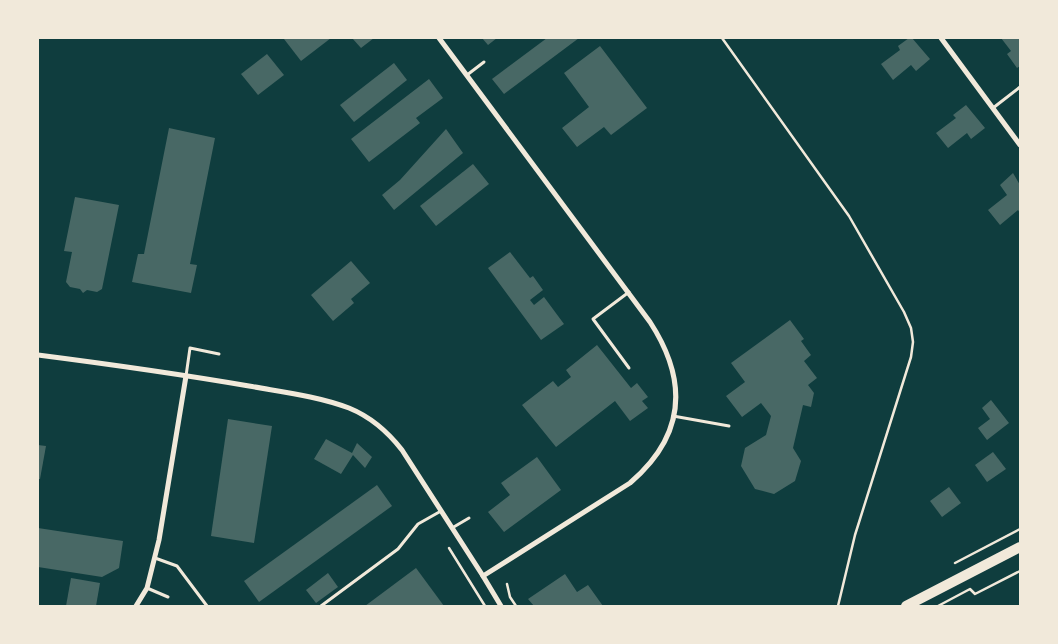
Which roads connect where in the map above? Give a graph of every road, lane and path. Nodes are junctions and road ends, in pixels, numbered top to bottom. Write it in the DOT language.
graph roads {
  1 [pos="439,38"];
  2 [pos="722,38"];
  3 [pos="941,38"];
  4 [pos="484,62"];
  5 [pos="467,75"];
  6 [pos="1020,87"];
  7 [pos="993,108"];
  8 [pos="1020,145"];
  9 [pos="629,292"];
  10 [pos="219,354"];
  11 [pos="38,356"];
  12 [pos="629,368"];
  13 [pos="186,376"];
  14 [pos="673,416"];
  15 [pos="729,426"];
  16 [pos="441,511"];
  17 [pos="469,518"];
  18 [pos="452,528"];
  19 [pos="1020,529"];
  20 [pos="1020,547"];
  21 [pos="449,548"];
  22 [pos="154,558"];
  23 [pos="955,563"];
  24 [pos="1020,572"];
  25 [pos="483,576"];
  26 [pos="507,584"];
  27 [pos="147,588"];
  28 [pos="168,597"];
  29 [pos="136,606"];
  30 [pos="207,606"];
  31 [pos="321,606"];
  32 [pos="485,606"];
  33 [pos="501,606"];
  34 [pos="516,606"];
  35 [pos="838,606"];
  36 [pos="906,606"];
  37 [pos="938,606"];
  1 -- 5 [label="street"];
  2 -- 35 [label="path"];
  3 -- 7 [label="street"];
  4 -- 5 [label="lane"];
  5 -- 9 [label="street"];
  6 -- 7 [label="lane"];
  7 -- 8 [label="street"];
  9 -- 12 [label="lane"];
  9 -- 14 [label="street"];
  10 -- 13 [label="lane"];
  11 -- 13 [label="street"];
  13 -- 16 [label="street"];
  13 -- 22 [label="street"];
  14 -- 15 [label="lane"];
  14 -- 25 [label="street"];
  16 -- 18 [label="street"];
  16 -- 31 [label="lane"];
  17 -- 18 [label="lane"];
  18 -- 25 [label="street"];
  19 -- 23 [label="path"];
  20 -- 36 [label="main road"];
  21 -- 32 [label="path"];
  22 -- 27 [label="street"];
  22 -- 30 [label="lane"];
  24 -- 37 [label="path"];
  25 -- 33 [label="street"];
  26 -- 34 [label="path"];
  27 -- 28 [label="lane"];
  27 -- 29 [label="street"];
}
